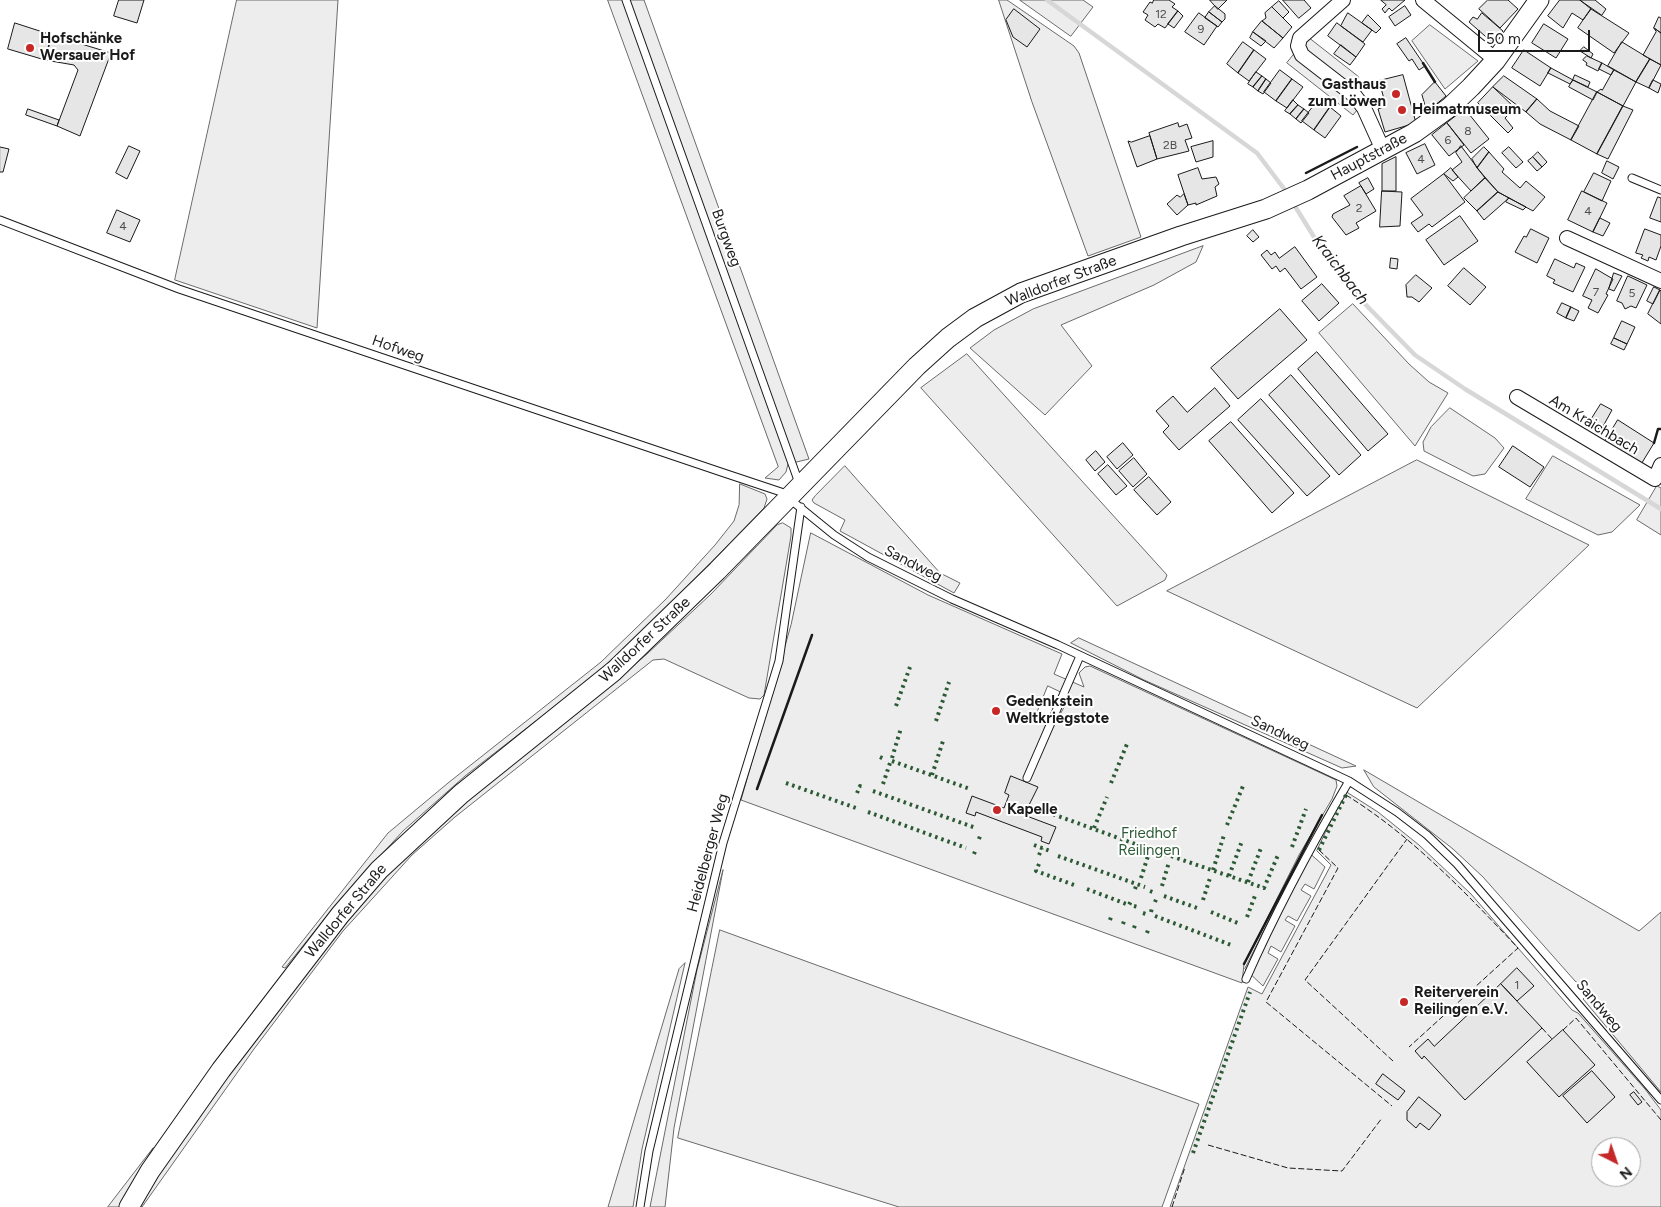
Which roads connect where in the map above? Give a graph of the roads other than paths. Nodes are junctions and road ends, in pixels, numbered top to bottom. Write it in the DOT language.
graph roads {
  1 [pos="626,0"];
  2 [pos="1343,0"];
  3 [pos="1422,0"];
  4 [pos="1540,0"];
  5 [pos="1496,60"];
  6 [pos="1383,150"];
  7 [pos="1632,178"];
  8 [pos="1661,190"];
  9 [pos="1266,208"];
  10 [pos="0,220"];
  11 [pos="1567,238"];
  12 [pos="1661,281"];
  13 [pos="1516,397"];
  14 [pos="1661,465"];
  15 [pos="797,497"];
  16 [pos="1080,656"];
  17 [pos="1027,778"];
  18 [pos="1349,780"];
  19 [pos="1246,980"];
  20 [pos="1661,1100"];
  21 [pos="130,1207"];
  22 [pos="640,1207"];
  1 -- 15 [label="lane, Burgweg"];
  2 -- 6 [label="street"];
  3 -- 5 [label="street"];
  4 -- 5 [label="street, Hauptstraße"];
  5 -- 6 [label="street, Hauptstraße"];
  6 -- 9 [label="street, Hauptstraße"];
  7 -- 8 [label="lane"];
  9 -- 15 [label="street, Walldorfer Straße"];
  10 -- 15 [label="lane, Hofweg"];
  11 -- 12 [label="street"];
  13 -- 14 [label="street, Am Kraichbach"];
  15 -- 16 [label="lane, Sandweg"];
  15 -- 21 [label="street, Walldorfer Straße"];
  15 -- 22 [label="lane, Heidelberger Weg"];
  16 -- 17 [label="lane"];
  16 -- 18 [label="lane, Sandweg"];
  18 -- 19 [label="lane"];
  18 -- 20 [label="lane, Sandweg"];
}
